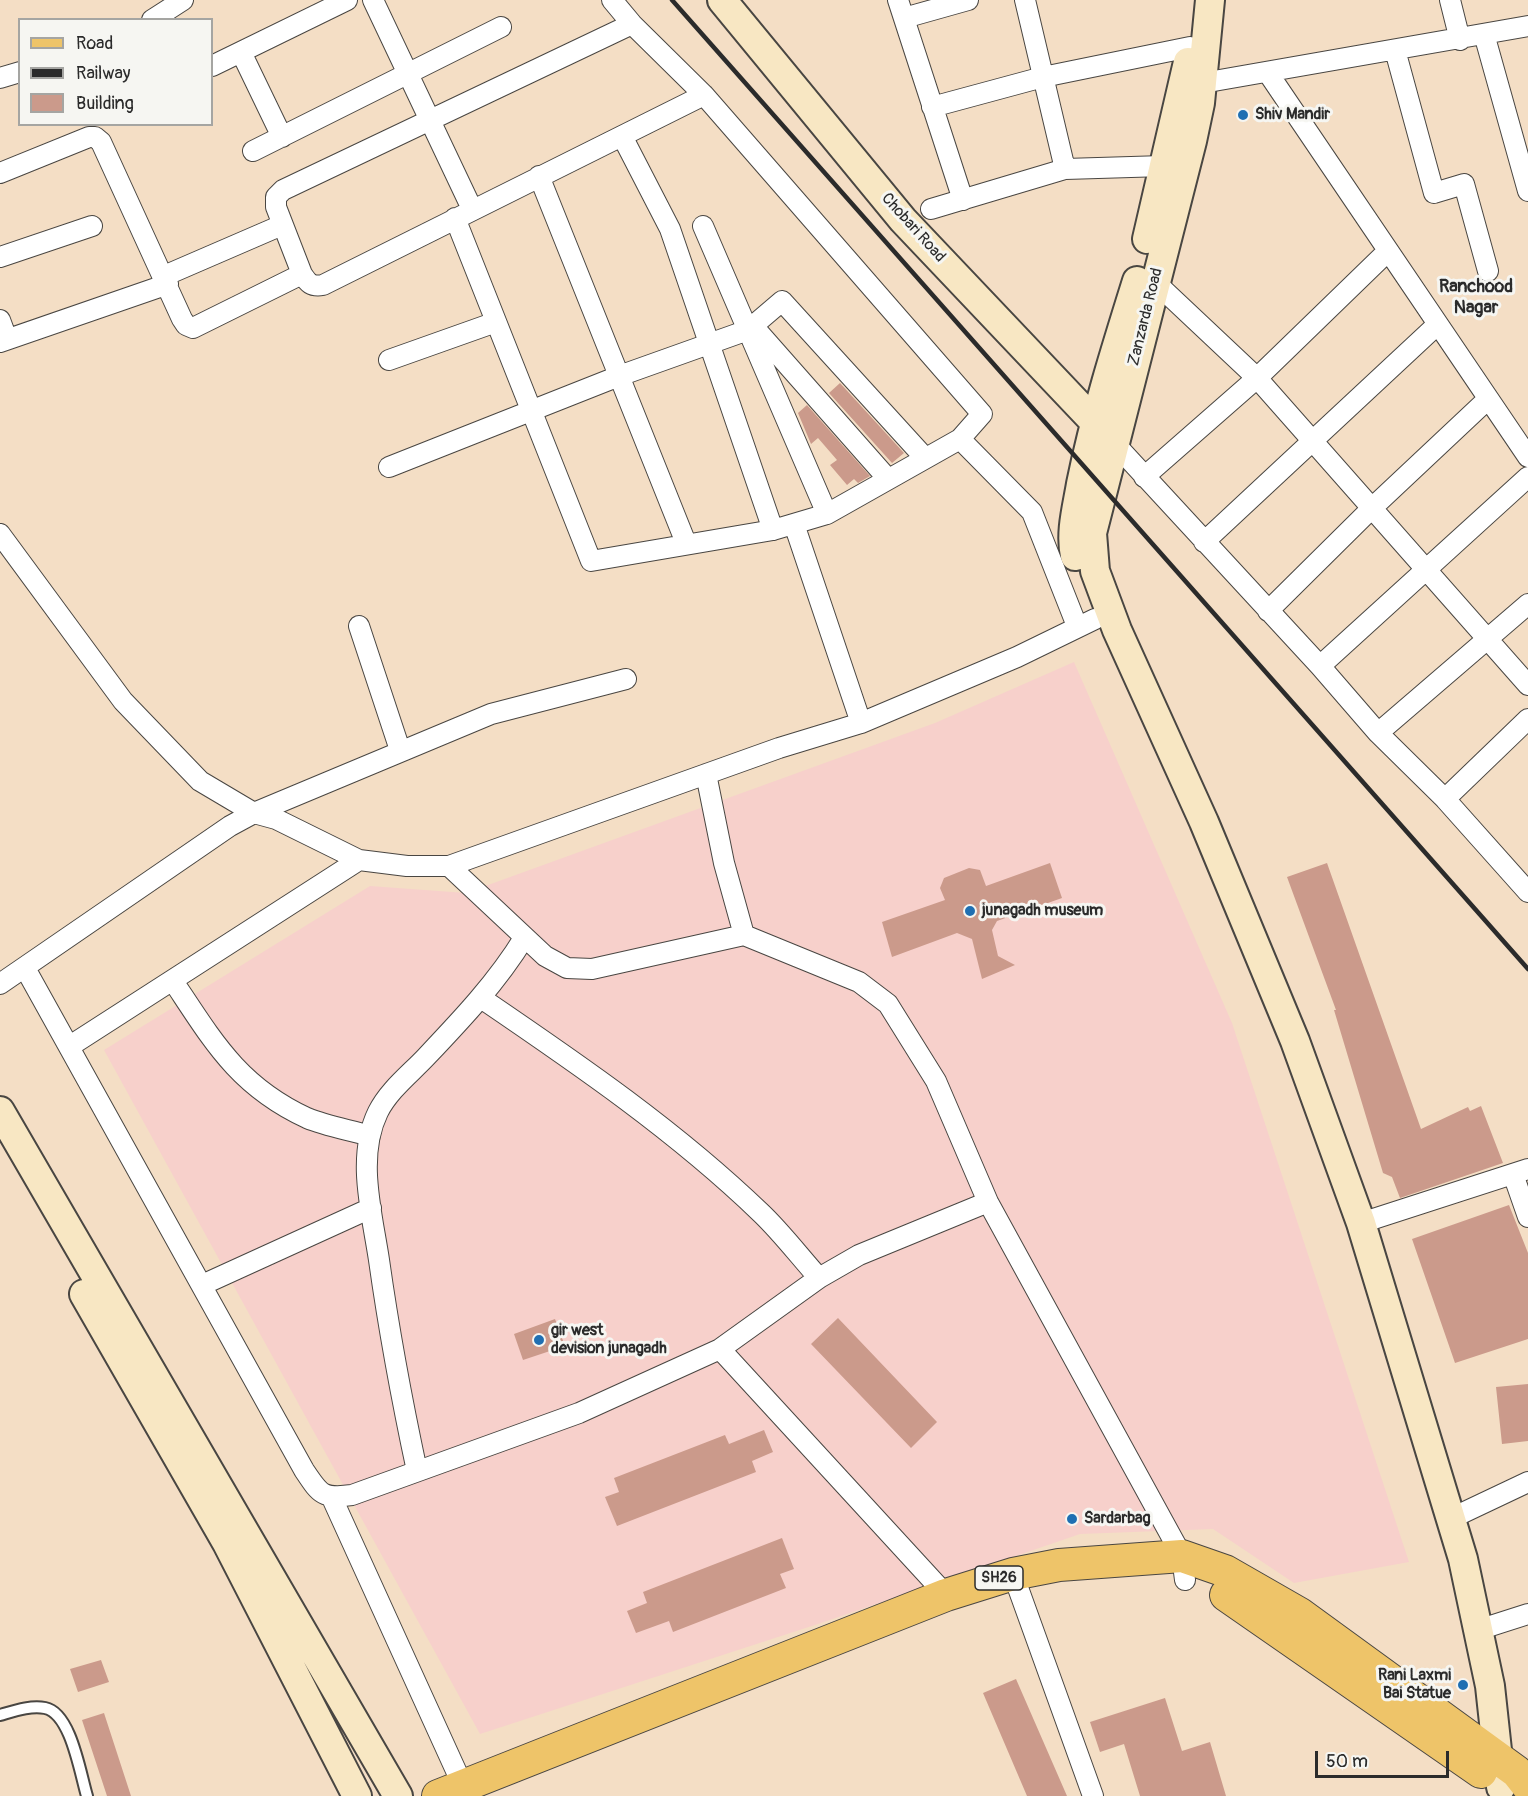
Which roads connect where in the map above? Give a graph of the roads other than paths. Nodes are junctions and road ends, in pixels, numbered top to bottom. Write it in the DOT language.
graph roads {
  1 [pos="183,0"];
  2 [pos="347,0"];
  3 [pos="373,0"];
  4 [pos="612,0"];
  5 [pos="722,0"];
  6 [pos="968,0"];
  7 [pos="1025,0"];
  8 [pos="1194,0"];
  9 [pos="1210,0"];
  10 [pos="1450,0"];
  11 [pos="901,9"];
  12 [pos="155,18"];
  13 [pos="632,24"];
  14 [pos="1528,26"];
  15 [pos="501,27"];
  16 [pos="1484,33"];
  17 [pos="1460,40"];
  18 [pos="1190,47"];
  19 [pos="1395,50"];
  20 [pos="241,52"];
  21 [pos="213,66"];
  22 [pos="18,73"];
  23 [pos="1268,73"];
  24 [pos="408,74"];
  25 [pos="1043,77"];
  26 [pos="0,78"];
  27 [pos="1193,85"];
  28 [pos="704,95"];
  29 [pos="933,106"];
  30 [pos="431,121"];
  31 [pos="622,136"];
  32 [pos="282,137"];
  33 [pos="253,151"];
  34 [pos="1164,166"];
  35 [pos="1065,169"];
  36 [pos="0,173"];
  37 [pos="539,176"];
  38 [pos="1528,191"];
  39 [pos="963,200"];
  40 [pos="931,209"];
  41 [pos="464,213"];
  42 [pos="282,225"];
  43 [pos="92,226"];
  44 [pos="703,226"];
  45 [pos="1388,251"];
  46 [pos="0,257"];
  47 [pos="1488,271"];
  48 [pos="302,274"];
  49 [pos="166,280"];
  50 [pos="1155,282"];
  51 [pos="0,320"];
  52 [pos="496,322"];
  53 [pos="1438,324"];
  54 [pos="750,328"];
  55 [pos="3,341"];
  56 [pos="709,344"];
  57 [pos="389,360"];
  58 [pos="619,376"];
  59 [pos="1257,378"];
  60 [pos="1488,399"];
  61 [pos="532,412"];
  62 [pos="1096,422"];
  63 [pos="960,439"];
  64 [pos="1312,440"];
  65 [pos="1116,445"];
  66 [pos="925,458"];
  67 [pos="1528,458"];
  68 [pos="389,467"];
  69 [pos="1144,477"];
  70 [pos="1528,477"];
  71 [pos="888,479"];
  72 [pos="1372,508"];
  73 [pos="827,514"];
  74 [pos="794,524"];
  75 [pos="773,530"];
  76 [pos="0,534"];
  77 [pos="1204,542"];
  78 [pos="686,543"];
  79 [pos="1428,571"];
  80 [pos="1528,604"];
  81 [pos="1268,611"];
  82 [pos="1097,625"];
  83 [pos="359,626"];
  84 [pos="1488,639"];
  85 [pos="1320,666"];
  86 [pos="626,679"];
  87 [pos="1528,685"];
  88 [pos="1528,719"];
  89 [pos="861,723"];
  90 [pos="1378,734"];
  91 [pos="400,750"];
  92 [pos="706,774"];
  93 [pos="1445,799"];
  94 [pos="254,813"];
  95 [pos="359,860"];
  96 [pos="449,866"];
  97 [pos="1528,892"];
  98 [pos="744,935"];
  99 [pos="525,938"];
  100 [pos="25,968"];
  101 [pos="173,981"];
  102 [pos="0,984"];
  103 [pos="481,998"];
  104 [pos="70,1046"];
  105 [pos="0,1111"];
  106 [pos="370,1136"];
  107 [pos="0,1144"];
  108 [pos="1520,1172"];
  109 [pos="988,1202"];
  110 [pos="372,1208"];
  111 [pos="1528,1217"];
  112 [pos="1361,1223"];
  113 [pos="819,1278"];
  114 [pos="202,1285"];
  115 [pos="720,1349"];
  116 [pos="417,1471"];
  117 [pos="1528,1482"];
  118 [pos="332,1498"];
  119 [pos="1452,1518"];
  120 [pos="1184,1568"];
  121 [pos="1016,1582"];
  122 [pos="946,1595"];
  123 [pos="1528,1614"];
  124 [pos="1479,1630"];
  125 [pos="0,1715"];
  126 [pos="1499,1774"];
  127 [pos="463,1793"];
  128 [pos="87,1796"];
  129 [pos="357,1796"];
  130 [pos="398,1796"];
  131 [pos="1093,1796"];
  1 -- 12 [label="street"];
  2 -- 20 [label="street"];
  3 -- 24 [label="street"];
  4 -- 13 [label="street"];
  5 -- 62 [label="main road, Chobari Road"];
  6 -- 11 [label="street"];
  7 -- 25 [label="street"];
  8 -- 18 [label="main road"];
  9 -- 27 [label="main road, Zanzarda Road"];
  10 -- 17 [label="street"];
  11 -- 29 [label="street"];
  13 -- 28 [label="street"];
  13 -- 30 [label="street"];
  14 -- 16 [label="street"];
  15 -- 24 [label="street"];
  16 -- 17 [label="street"];
  16 -- 38 [label="street"];
  17 -- 19 [label="street"];
  18 -- 25 [label="street"];
  18 -- 27 [label="main road"];
  19 -- 23 [label="street"];
  19 -- 47 [label="street"];
  20 -- 21 [label="street"];
  20 -- 32 [label="street"];
  22 -- 26 [label="street"];
  23 -- 27 [label="street"];
  23 -- 45 [label="street"];
  24 -- 30 [label="street"];
  24 -- 32 [label="street"];
  25 -- 29 [label="street"];
  25 -- 35 [label="street"];
  27 -- 34 [label="main road"];
  27 -- 50 [label="main road, Zanzarda Road"];
  28 -- 31 [label="street"];
  28 -- 63 [label="street"];
  29 -- 39 [label="street"];
  30 -- 41 [label="street"];
  30 -- 42 [label="street"];
  31 -- 37 [label="street"];
  31 -- 56 [label="street"];
  32 -- 33 [label="street"];
  34 -- 35 [label="street"];
  34 -- 62 [label="main road"];
  35 -- 39 [label="street"];
  36 -- 49 [label="street"];
  37 -- 41 [label="street"];
  37 -- 58 [label="street"];
  39 -- 40 [label="street"];
  41 -- 48 [label="street"];
  41 -- 52 [label="street"];
  42 -- 48 [label="street"];
  42 -- 49 [label="street"];
  43 -- 46 [label="street"];
  44 -- 54 [label="street"];
  45 -- 53 [label="street"];
  45 -- 59 [label="street"];
  48 -- 49 [label="street"];
  49 -- 55 [label="street"];
  50 -- 59 [label="street"];
  50 -- 65 [label="main road, Zanzarda Road"];
  51 -- 55 [label="street"];
  52 -- 57 [label="street"];
  52 -- 61 [label="street"];
  53 -- 60 [label="street"];
  53 -- 64 [label="street"];
  54 -- 56 [label="street"];
  54 -- 66 [label="street"];
  54 -- 71 [label="street"];
  54 -- 73 [label="street"];
  56 -- 58 [label="street"];
  56 -- 75 [label="street"];
  58 -- 61 [label="street"];
  58 -- 78 [label="street"];
  59 -- 64 [label="street"];
  59 -- 69 [label="street"];
  60 -- 67 [label="street"];
  60 -- 72 [label="street"];
  61 -- 68 [label="street"];
  61 -- 78 [label="street"];
  62 -- 65 [label="main road, Chobari Road"];
  62 -- 82 [label="main road"];
  63 -- 66 [label="street"];
  63 -- 82 [label="street"];
  64 -- 72 [label="street"];
  64 -- 77 [label="street"];
  65 -- 69 [label="street"];
  65 -- 82 [label="main road, Zanzarda Road"];
  66 -- 71 [label="street"];
  69 -- 77 [label="street"];
  70 -- 79 [label="street"];
  71 -- 73 [label="street"];
  72 -- 79 [label="street"];
  72 -- 81 [label="street"];
  73 -- 74 [label="street"];
  74 -- 75 [label="street"];
  74 -- 89 [label="street"];
  75 -- 78 [label="street"];
  76 -- 94 [label="street"];
  77 -- 81 [label="street"];
  79 -- 84 [label="street"];
  79 -- 85 [label="street"];
  80 -- 84 [label="street"];
  81 -- 85 [label="street"];
  82 -- 89 [label="street"];
  82 -- 112 [label="main road"];
  82 -- 126 [label="main road"];
  83 -- 91 [label="street"];
  84 -- 87 [label="street"];
  84 -- 90 [label="street"];
  85 -- 90 [label="street"];
  86 -- 91 [label="street"];
  88 -- 93 [label="street"];
  89 -- 92 [label="street"];
  90 -- 93 [label="street"];
  91 -- 94 [label="street"];
  92 -- 96 [label="street"];
  92 -- 98 [label="street"];
  93 -- 97 [label="street"];
  94 -- 95 [label="street"];
  94 -- 100 [label="street"];
  95 -- 96 [label="street"];
  95 -- 101 [label="street"];
  96 -- 99 [label="street"];
  98 -- 99 [label="street"];
  98 -- 109 [label="street"];
  99 -- 103 [label="street"];
  100 -- 102 [label="street"];
  100 -- 104 [label="street"];
  101 -- 104 [label="street"];
  101 -- 106 [label="street"];
  103 -- 106 [label="street"];
  103 -- 113 [label="street"];
  104 -- 114 [label="street"];
  105 -- 130 [label="main road"];
  106 -- 110 [label="street"];
  107 -- 129 [label="main road"];
  108 -- 111 [label="street"];
  108 -- 112 [label="street"];
  109 -- 113 [label="street"];
  109 -- 120 [label="street"];
  110 -- 114 [label="street"];
  110 -- 116 [label="street"];
  112 -- 119 [label="main road"];
  113 -- 115 [label="street"];
  114 -- 118 [label="street"];
  115 -- 116 [label="street"];
  115 -- 122 [label="street"];
  116 -- 118 [label="street"];
  117 -- 119 [label="street"];
  118 -- 127 [label="street"];
  119 -- 124 [label="main road"];
  120 -- 121 [label="main road, SH26"];
  120 -- 126 [label="main road, SH26"];
  121 -- 122 [label="main road, SH26"];
  121 -- 127 [label="main road, SH26"];
  121 -- 131 [label="street"];
  122 -- 127 [label="main road, SH26"];
  123 -- 124 [label="street"];
  124 -- 126 [label="main road"];
  125 -- 128 [label="lane"];
}
